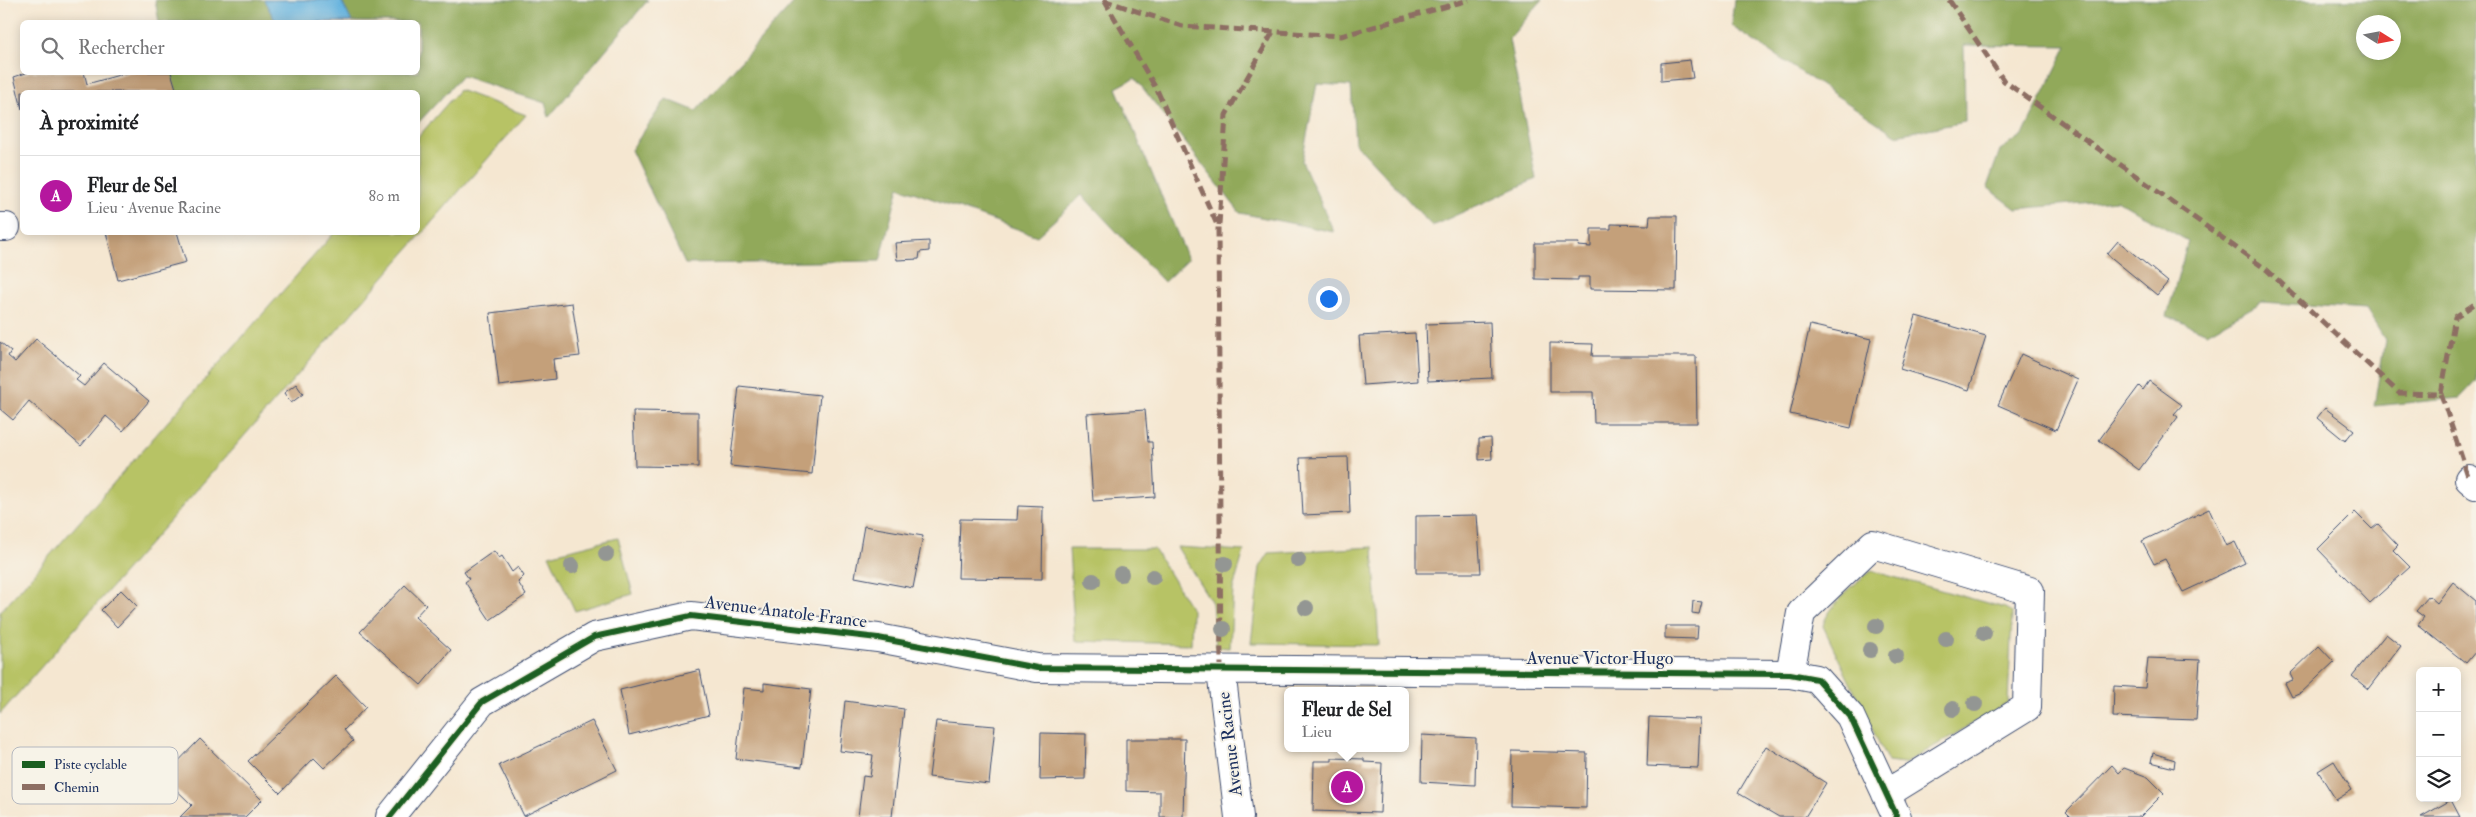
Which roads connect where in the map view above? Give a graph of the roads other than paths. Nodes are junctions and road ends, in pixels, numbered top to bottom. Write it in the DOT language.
graph roads {
  1 [pos="1221,670"];
  2 [pos="1790,674"];
  3 [pos="1892,806"];
  4 [pos="390,817"];
  5 [pos="1239,817"];
  1 -- 2 [label="street, Avenue Victor Hugo"];
  1 -- 4 [label="street, Avenue Anatole France"];
  1 -- 5 [label="street, Avenue Racine"];
  2 -- 3 [label="street, Avenue Victor Hugo"];
  2 -- 3 [label="street, Avenue Victor Hugo"];
}
